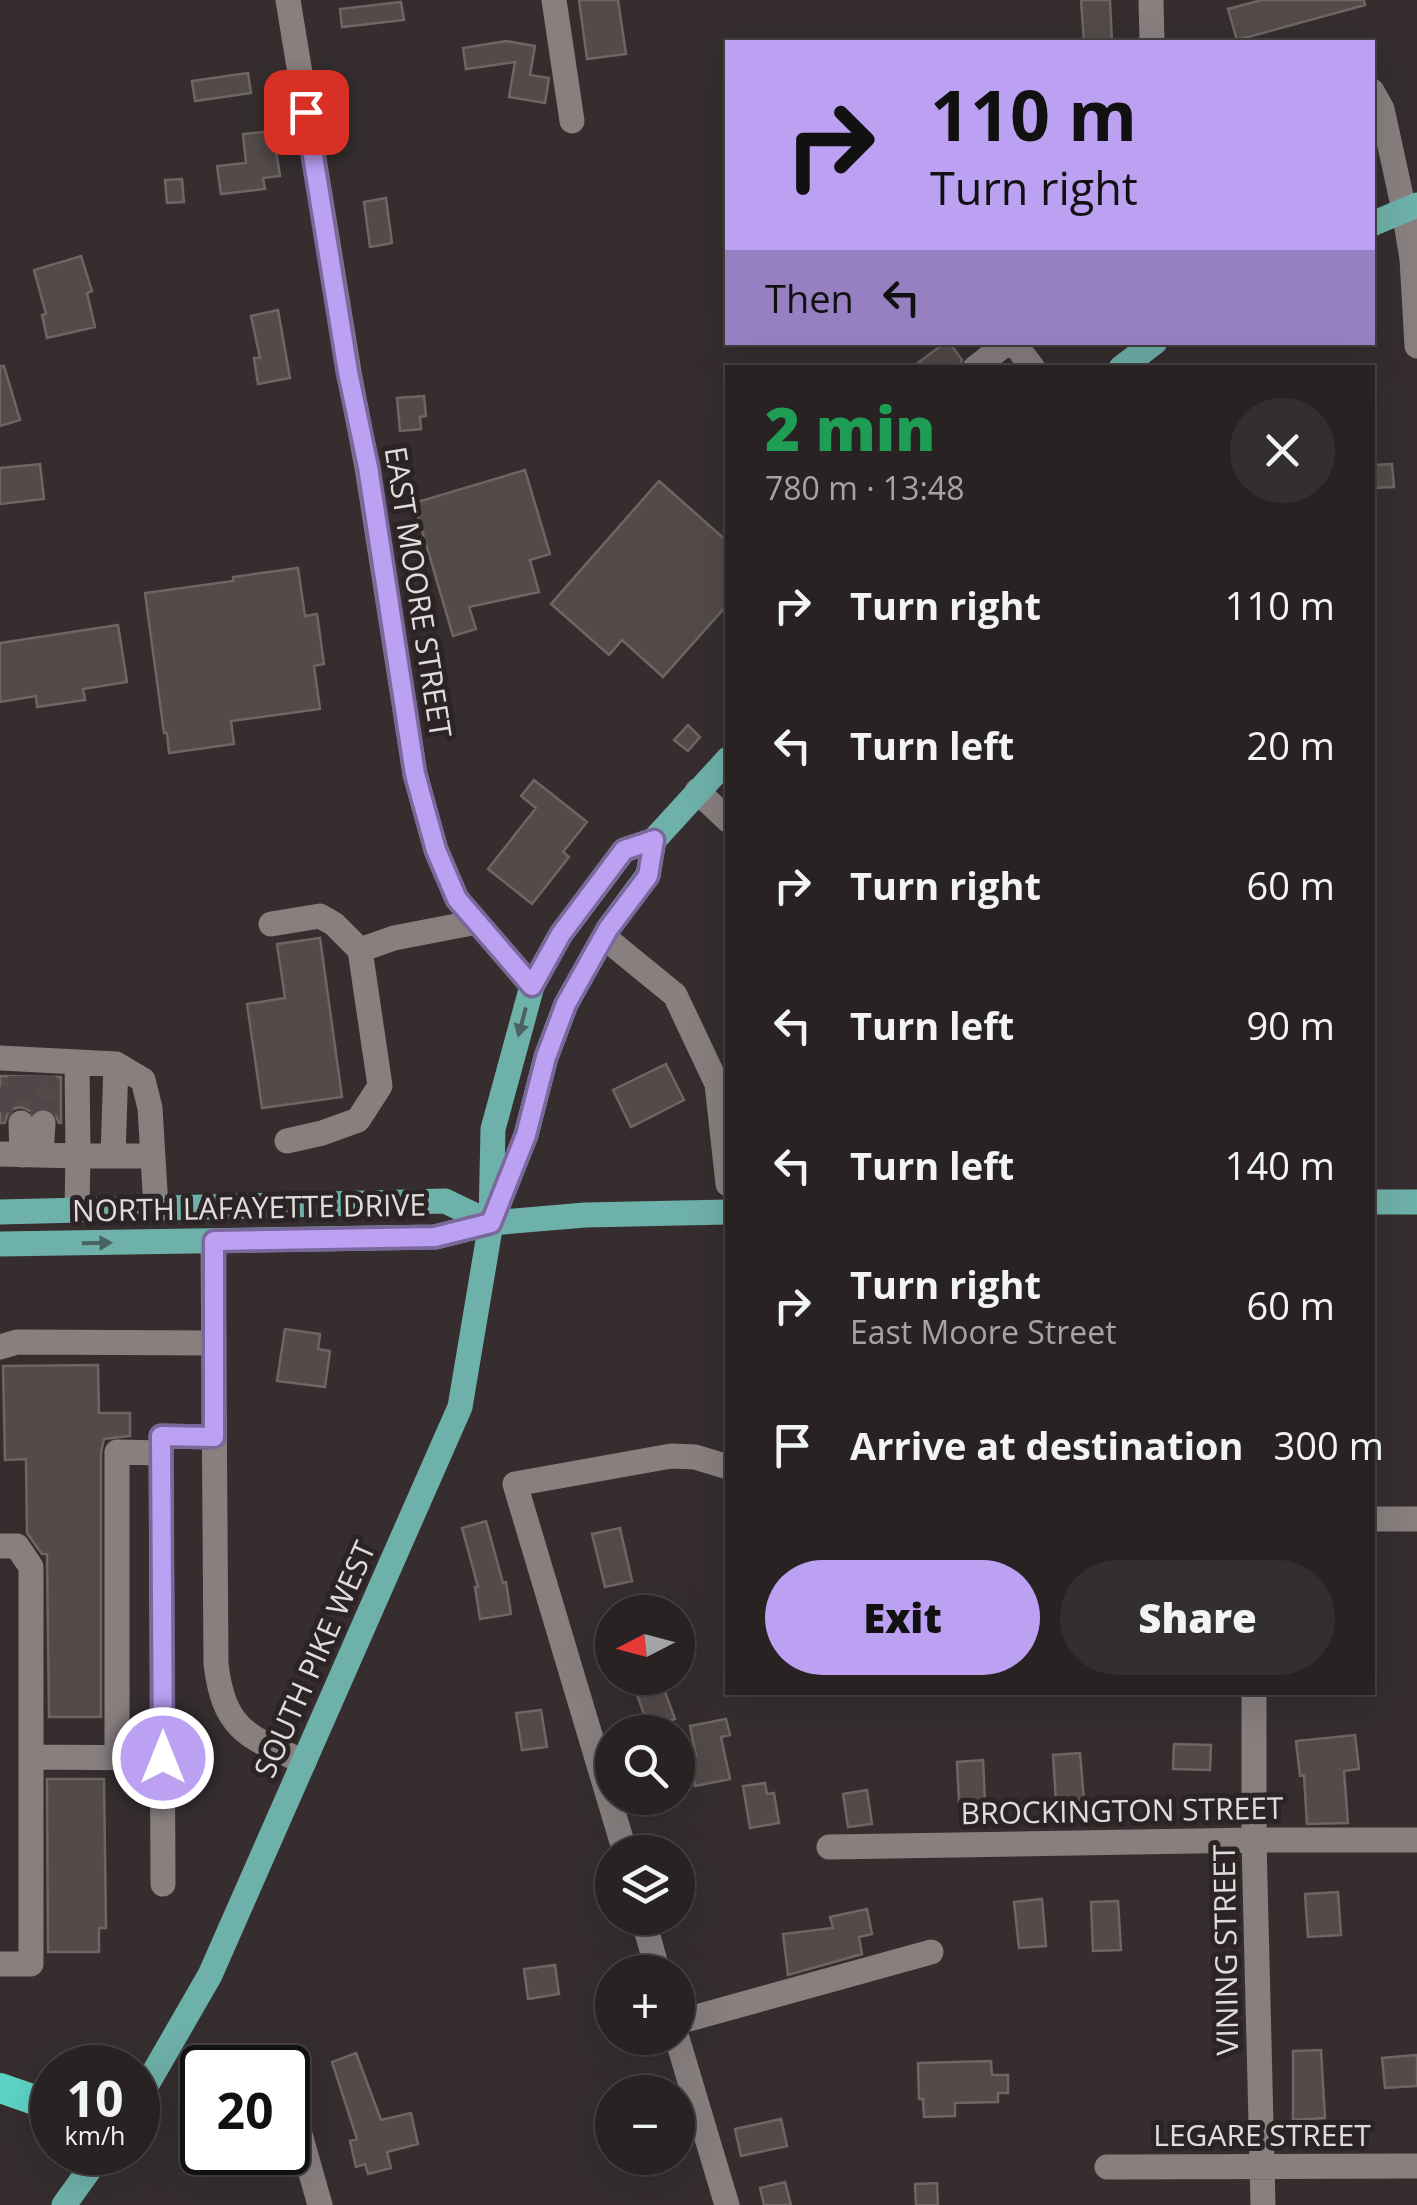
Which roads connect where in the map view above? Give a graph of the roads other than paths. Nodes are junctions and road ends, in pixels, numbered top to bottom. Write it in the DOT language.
graph roads {
  1 [pos="288,0"];
  2 [pos="554,0"];
  3 [pos="1152,0"];
  4 [pos="1152,40"];
  5 [pos="1375,96"];
  6 [pos="572,120"];
  7 [pos="1410,207"];
  8 [pos="1375,223"];
  9 [pos="1152,345"];
  10 [pos="1417,346"];
  11 [pos="1018,355"];
  12 [pos="985,365"];
  13 [pos="1125,365"];
  14 [pos="725,763"];
  15 [pos="697,791"];
  16 [pos="725,817"];
  17 [pos="654,840"];
  18 [pos="478,922"];
  19 [pos="271,924"];
  20 [pos="604,937"];
  21 [pos="360,950"];
  22 [pos="532,986"];
  23 [pos="77,1062"];
  24 [pos="116,1064"];
  25 [pos="19,1066"];
  26 [pos="723,1095"];
  27 [pos="32,1123"];
  28 [pos="725,1131"];
  29 [pos="287,1141"];
  30 [pos="21,1154"];
  31 [pos="78,1156"];
  32 [pos="113,1156"];
  33 [pos="152,1156"];
  34 [pos="1375,1202"];
  35 [pos="1417,1202"];
  36 [pos="156,1208"];
  37 [pos="77,1210"];
  38 [pos="0,1212"];
  39 [pos="725,1212"];
  40 [pos="491,1223"];
  41 [pos="214,1241"];
  42 [pos="0,1244"];
  43 [pos="214,1343"];
  44 [pos="0,1347"];
  45 [pos="214,1437"];
  46 [pos="161,1453"];
  47 [pos="725,1466"];
  48 [pos="1417,1518"];
  49 [pos="1375,1519"];
  50 [pos="0,1546"];
  51 [pos="1254,1695"];
  52 [pos="31,1756"];
  53 [pos="117,1758"];
  54 [pos="163,1758"];
  55 [pos="304,1762"];
  56 [pos="620,1835"];
  57 [pos="1254,1840"];
  58 [pos="1417,1840"];
  59 [pos="829,1847"];
  60 [pos="164,1884"];
  61 [pos="931,1952"];
  62 [pos="0,1964"];
  63 [pos="695,2017"];
  64 [pos="682,2055"];
  65 [pos="160,2062"];
  66 [pos="3,2090"];
  67 [pos="30,2099"];
  68 [pos="1417,2166"];
  69 [pos="1106,2167"];
  70 [pos="1263,2167"];
  71 [pos="310,2170"];
  72 [pos="86,2175"];
  73 [pos="64,2205"];
  74 [pos="320,2205"];
  75 [pos="726,2205"];
  76 [pos="1263,2205"];
  1 -- 18 [label="street, EAST MOORE STREET"];
  2 -- 6 [label="street"];
  3 -- 4 [label="street"];
  5 -- 7 [label="street"];
  7 -- 8 [label="main road"];
  7 -- 10 [label="street"];
  9 -- 13 [label="main road"];
  11 -- 12 [label="street"];
  14 -- 15 [label="main road"];
  15 -- 16 [label="street"];
  15 -- 17 [label="main road"];
  17 -- 20 [label="main road"];
  17 -- 22 [label="main road"];
  18 -- 21 [label="street"];
  18 -- 22 [label="street, EAST MOORE STREET"];
  19 -- 21 [label="street"];
  20 -- 26 [label="street"];
  20 -- 40 [label="main road"];
  21 -- 29 [label="street"];
  22 -- 40 [label="main road, one-way"];
  23 -- 24 [label="street"];
  23 -- 25 [label="street"];
  23 -- 31 [label="street"];
  24 -- 32 [label="street"];
  24 -- 33 [label="street"];
  26 -- 28 [label="street"];
  27 -- 30 [label="street"];
  30 -- 31 [label="street"];
  31 -- 32 [label="street"];
  31 -- 37 [label="street"];
  32 -- 33 [label="street"];
  33 -- 36 [label="street"];
  34 -- 35 [label="main road"];
  36 -- 37 [label="main road"];
  36 -- 40 [label="main road"];
  37 -- 38 [label="main road"];
  39 -- 40 [label="main road, NORTH LAFAYETTE DRIVE"];
  40 -- 41 [label="main road, NORTH LAFAYETTE DRIVE"];
  40 -- 55 [label="main road, SOUTH PIKE WEST"];
  42 -- 41 [label="main road, NORTH LAFAYETTE DRIVE, one-way"];
  41 -- 43 [label="street"];
  43 -- 44 [label="street"];
  43 -- 45 [label="street"];
  45 -- 46 [label="street"];
  45 -- 55 [label="street"];
  46 -- 53 [label="street"];
  46 -- 54 [label="street"];
  47 -- 56 [label="street"];
  48 -- 49 [label="street"];
  50 -- 52 [label="street"];
  51 -- 57 [label="street, VINING STREET"];
  52 -- 53 [label="street"];
  52 -- 62 [label="street"];
  53 -- 54 [label="street"];
  54 -- 60 [label="street"];
  55 -- 65 [label="main road, SOUTH PIKE WEST"];
  57 -- 58 [label="street, BROCKINGTON STREET"];
  57 -- 59 [label="street, BROCKINGTON STREET"];
  57 -- 70 [label="street, VINING STREET"];
  61 -- 63 [label="street"];
  64 -- 75 [label="street"];
  66 -- 67 [label="highway"];
  68 -- 70 [label="street, LEGARE STREET"];
  69 -- 70 [label="street, LEGARE STREET"];
  70 -- 76 [label="street, VINING STREET"];
  71 -- 74 [label="street"];
  72 -- 73 [label="main road"];
}
